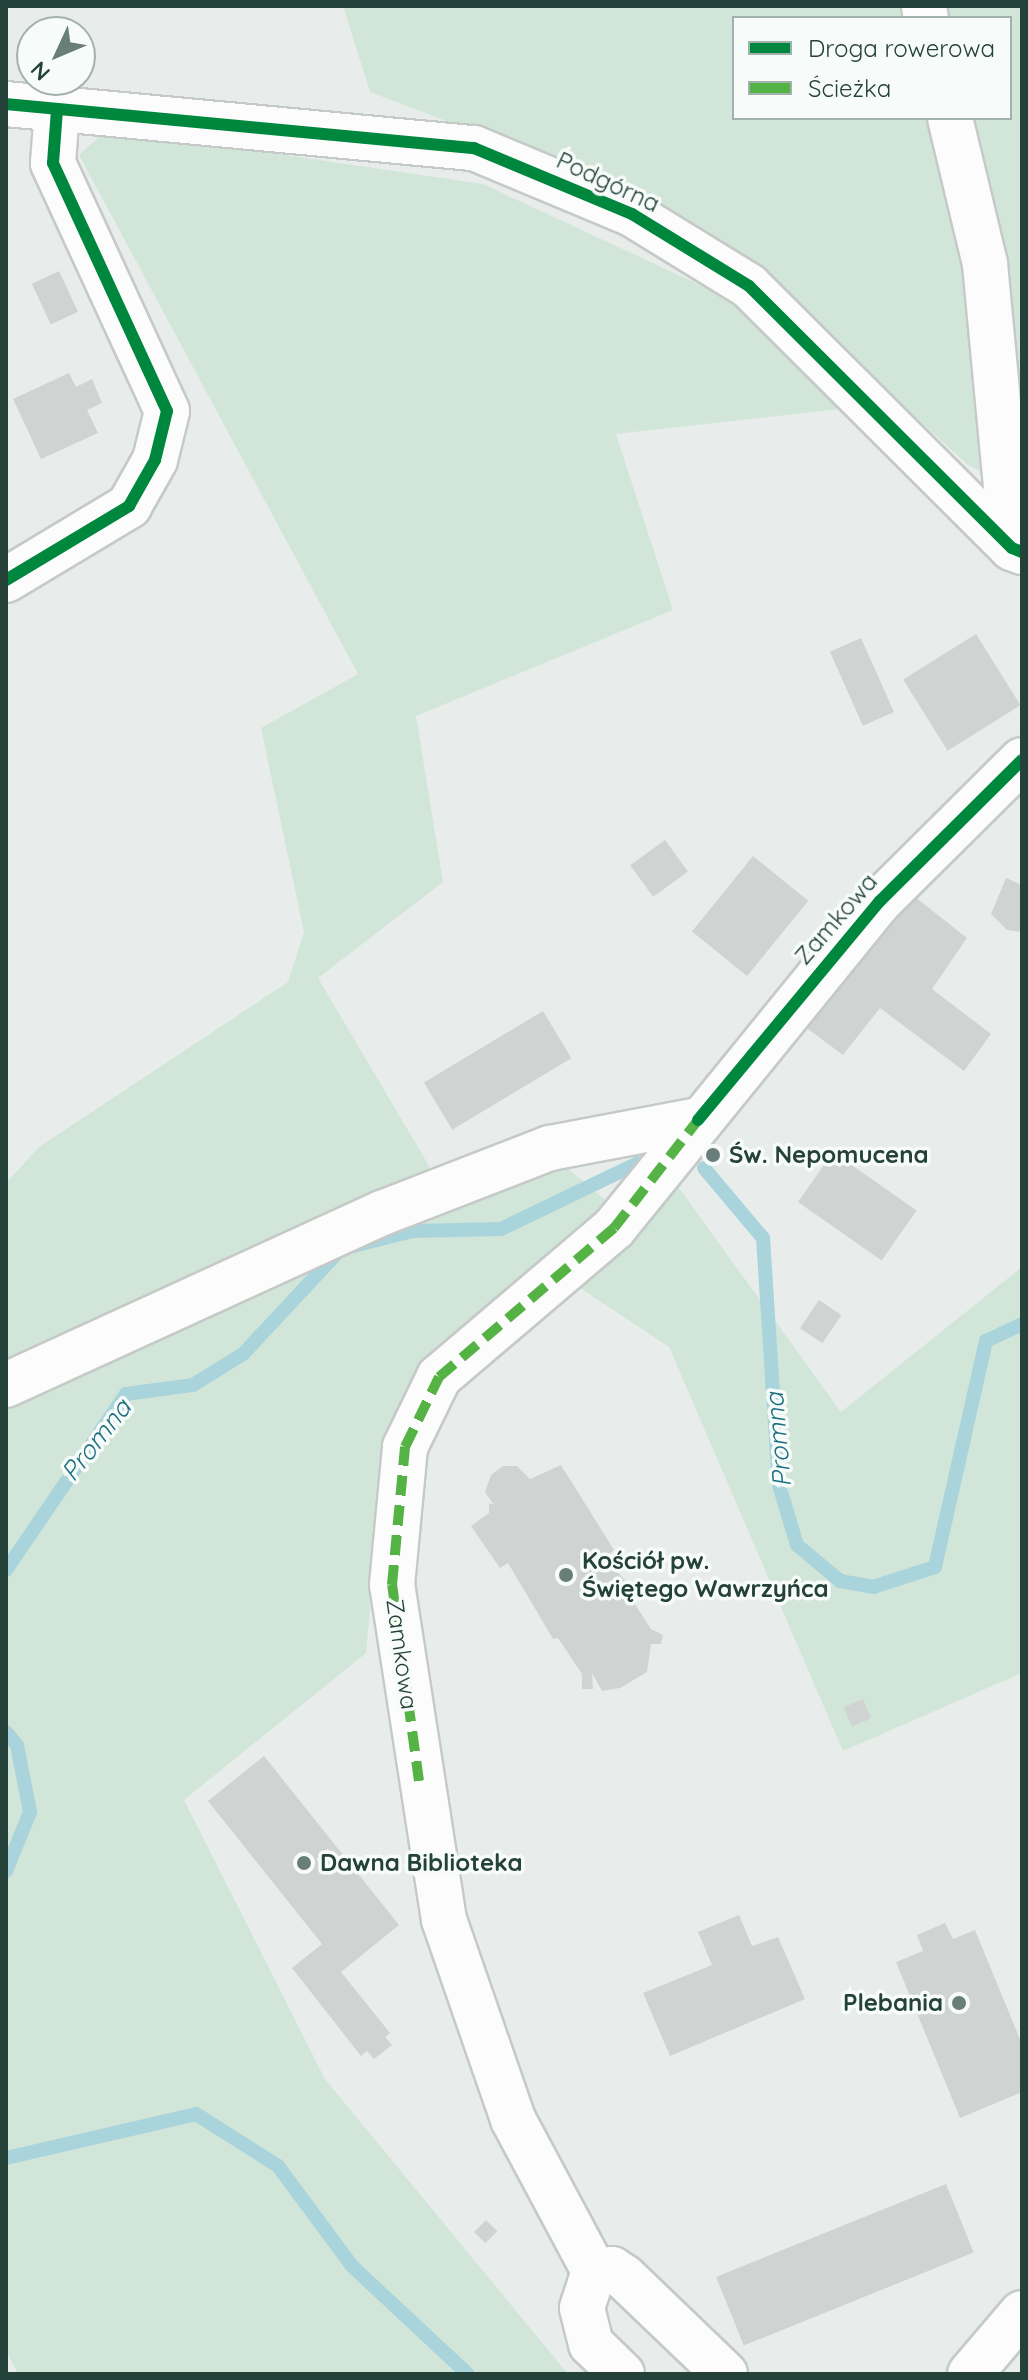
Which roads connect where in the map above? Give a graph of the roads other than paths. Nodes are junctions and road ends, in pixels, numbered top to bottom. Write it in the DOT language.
graph roads {
  1 [pos="6,104"];
  2 [pos="57,110"];
  3 [pos="950,120"];
  4 [pos="1017,550"];
  5 [pos="6,580"];
  6 [pos="1022,760"];
  7 [pos="698,1120"];
  8 [pos="6,1385"];
  9 [pos="594,2271"];
  10 [pos="1022,2313"];
  11 [pos="622,2374"];
  12 [pos="725,2374"];
  13 [pos="970,2374"];
  1 -- 2 [label="street, Podgórna"];
  2 -- 4 [label="street, Podgórna"];
  2 -- 5 [label="street"];
  3 -- 4 [label="street"];
  6 -- 7 [label="street, Zamkowa"];
  7 -- 8 [label="street"];
  7 -- 9 [label="street, Zamkowa"];
  9 -- 11 [label="street"];
  9 -- 12 [label="street"];
  10 -- 13 [label="street"];
}
